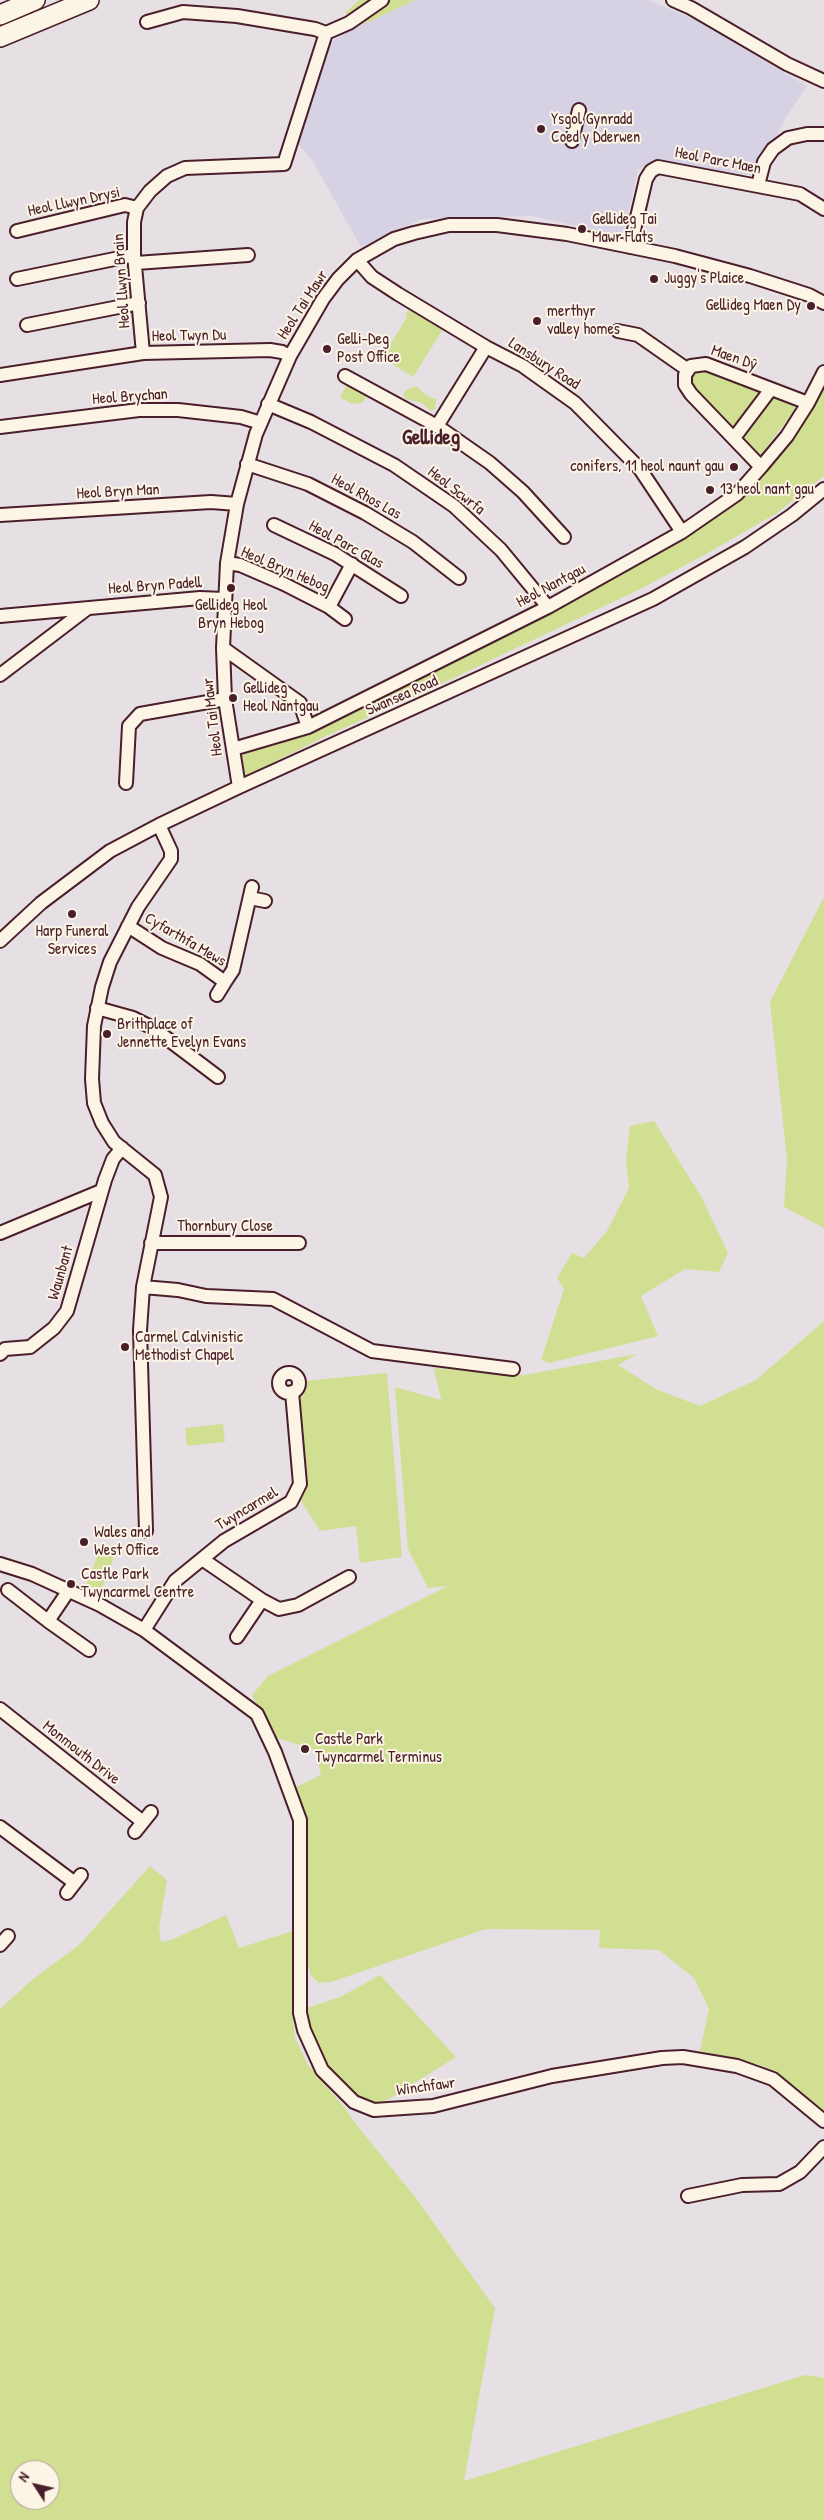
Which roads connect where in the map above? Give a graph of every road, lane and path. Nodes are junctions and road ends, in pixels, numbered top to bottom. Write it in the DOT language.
graph roads {
  1 [pos="35,0"];
  2 [pos="89,0"];
  3 [pos="382,0"];
  4 [pos="673,0"];
  5 [pos="0,15"];
  6 [pos="147,22"];
  7 [pos="326,33"];
  8 [pos="0,37"];
  9 [pos="824,81"];
  10 [pos="579,110"];
  11 [pos="824,134"];
  12 [pos="572,140"];
  13 [pos="758,185"];
  14 [pos="137,208"];
  15 [pos="824,209"];
  16 [pos="18,231"];
  17 [pos="630,247"];
  18 [pos="248,255"];
  19 [pos="135,259"];
  20 [pos="357,260"];
  21 [pos="17,279"];
  22 [pos="824,303"];
  23 [pos="139,304"];
  24 [pos="28,325"];
  25 [pos="618,331"];
  26 [pos="486,347"];
  27 [pos="143,353"];
  28 [pos="290,356"];
  29 [pos="688,370"];
  30 [pos="824,372"];
  31 [pos="0,375"];
  32 [pos="345,376"];
  33 [pos="771,389"];
  34 [pos="808,403"];
  35 [pos="268,404"];
  36 [pos="261,423"];
  37 [pos="437,426"];
  38 [pos="0,427"];
  39 [pos="734,438"];
  40 [pos="247,464"];
  41 [pos="762,467"];
  42 [pos="824,489"];
  43 [pos="237,504"];
  44 [pos="0,515"];
  45 [pos="274,525"];
  46 [pos="682,532"];
  47 [pos="564,537"];
  48 [pos="227,563"];
  49 [pos="352,564"];
  50 [pos="458,578"];
  51 [pos="401,596"];
  52 [pos="224,599"];
  53 [pos="548,606"];
  54 [pos="88,608"];
  55 [pos="329,608"];
  56 [pos="0,616"];
  57 [pos="345,619"];
  58 [pos="223,648"];
  59 [pos="0,675"];
  60 [pos="225,699"];
  61 [pos="308,727"];
  62 [pos="233,750"];
  63 [pos="126,783"];
  64 [pos="239,787"];
  65 [pos="159,825"];
  66 [pos="265,901"];
  67 [pos="128,926"];
  68 [pos="0,941"];
  69 [pos="226,982"];
  70 [pos="217,995"];
  71 [pos="97,1008"];
  72 [pos="218,1076"];
  73 [pos="122,1148"];
  74 [pos="101,1191"];
  75 [pos="0,1233"];
  76 [pos="300,1242"];
  77 [pos="151,1243"];
  78 [pos="143,1288"];
  79 [pos="0,1354"];
  80 [pos="513,1369"];
  81 [pos="292,1392"];
  82 [pos="146,1531"];
  83 [pos="202,1559"];
  84 [pos="0,1564"];
  85 [pos="349,1577"];
  86 [pos="8,1590"];
  87 [pos="69,1590"];
  88 [pos="262,1600"];
  89 [pos="48,1621"];
  90 [pos="144,1630"];
  91 [pos="236,1637"];
  92 [pos="89,1650"];
  93 [pos="2,1716"];
  94 [pos="143,1822"];
  95 [pos="0,1828"];
  96 [pos="74,1884"];
  97 [pos="824,2121"];
  98 [pos="824,2147"];
  99 [pos="688,2196"];
  1 -- 5 [label="highway"];
  2 -- 8 [label="highway"];
  3 -- 7 [label="street"];
  4 -- 9 [label="street"];
  6 -- 7 [label="street"];
  7 -- 14 [label="street"];
  10 -- 12 [label="street"];
  11 -- 13 [label="street"];
  13 -- 15 [label="street, Heol Parc Maen"];
  13 -- 17 [label="street, Heol Parc Maen"];
  14 -- 16 [label="street, Heol Llwyn Drysi"];
  14 -- 19 [label="street, Heol Llwyn Brain"];
  17 -- 20 [label="street, Heol Tai Mawr"];
  17 -- 22 [label="street, Heol Tai Mawr"];
  18 -- 19 [label="street"];
  19 -- 21 [label="street"];
  19 -- 23 [label="street, Heol Llwyn Brain"];
  20 -- 26 [label="street, Lansbury Road"];
  20 -- 28 [label="street, Heol Tai Mawr"];
  23 -- 24 [label="street"];
  23 -- 27 [label="street, Heol Llwyn Brain"];
  25 -- 29 [label="street, Maen Dŷ"];
  26 -- 37 [label="street"];
  26 -- 46 [label="street, Lansbury Road"];
  27 -- 28 [label="street, Heol Twyn Du"];
  27 -- 31 [label="street, Heol Twyn Du"];
  28 -- 35 [label="street, Heol Tai Mawr"];
  29 -- 33 [label="street, Maen Dŷ"];
  29 -- 39 [label="street, Maen Dŷ"];
  30 -- 34 [label="street, Heol Nantgau"];
  32 -- 37 [label="street"];
  33 -- 34 [label="street, Maen Dŷ"];
  33 -- 39 [label="street, Maen Dŷ"];
  34 -- 41 [label="street, Heol Nantgau"];
  35 -- 36 [label="street, Heol Tai Mawr"];
  35 -- 53 [label="street, Heol Scwrfa"];
  36 -- 38 [label="street, Heol Brychan"];
  36 -- 40 [label="street, Heol Tai Mawr"];
  37 -- 47 [label="street"];
  39 -- 41 [label="street, Maen Dŷ"];
  40 -- 43 [label="street, Heol Tai Mawr"];
  40 -- 50 [label="street, Heol Rhos Las"];
  41 -- 46 [label="street, Heol Nantgau"];
  42 -- 64 [label="street, Swansea Road"];
  43 -- 44 [label="street, Heol Bryn Man"];
  43 -- 48 [label="street, Heol Tai Mawr"];
  45 -- 49 [label="street, Heol Parc Glas"];
  46 -- 53 [label="street, Heol Nantgau"];
  48 -- 52 [label="street, Heol Tai Mawr"];
  48 -- 55 [label="street, Heol Bryn Hebog"];
  49 -- 51 [label="street, Heol Parc Glas"];
  49 -- 55 [label="street, Heol Bryn Hebog"];
  52 -- 54 [label="street, Heol Bryn Padell"];
  52 -- 58 [label="street, Heol Tai Mawr"];
  53 -- 61 [label="street, Heol Nantgau"];
  54 -- 56 [label="street, Heol Bryn Padell"];
  54 -- 59 [label="street, Heol Bryn Padell"];
  55 -- 57 [label="street, Heol Bryn Hebog"];
  58 -- 60 [label="street, Heol Tai Mawr"];
  58 -- 61 [label="street"];
  60 -- 62 [label="street, Heol Tai Mawr"];
  60 -- 63 [label="street"];
  61 -- 62 [label="street, Heol Nantgau"];
  62 -- 64 [label="street, Heol Tai Mawr"];
  64 -- 65 [label="street, Swansea Road"];
  65 -- 67 [label="street"];
  65 -- 68 [label="street, Swansea Road"];
  66 -- 69 [label="street, Cyfarthfa Mews"];
  67 -- 69 [label="street, Cyfarthfa Mews"];
  67 -- 71 [label="street"];
  69 -- 70 [label="street, Cyfarthfa Mews"];
  71 -- 72 [label="street"];
  71 -- 73 [label="street"];
  73 -- 74 [label="street, Waunbant"];
  73 -- 77 [label="street"];
  74 -- 75 [label="street"];
  74 -- 79 [label="street, Waunbant"];
  76 -- 77 [label="street, Thornbury Close"];
  77 -- 78 [label="street"];
  78 -- 80 [label="street"];
  78 -- 82 [label="street"];
  81 -- 83 [label="street, Twyncarmel"];
  83 -- 88 [label="street"];
  83 -- 90 [label="street, Twyncarmel"];
  84 -- 87 [label="street, Winchfawr"];
  85 -- 88 [label="street"];
  86 -- 89 [label="street"];
  87 -- 89 [label="street"];
  87 -- 90 [label="street, Winchfawr"];
  88 -- 91 [label="street"];
  89 -- 92 [label="street"];
  90 -- 97 [label="street, Winchfawr"];
  93 -- 94 [label="street, Monmouth Drive"];
  95 -- 96 [label="street"];
  98 -- 99 [label="street"];
}
